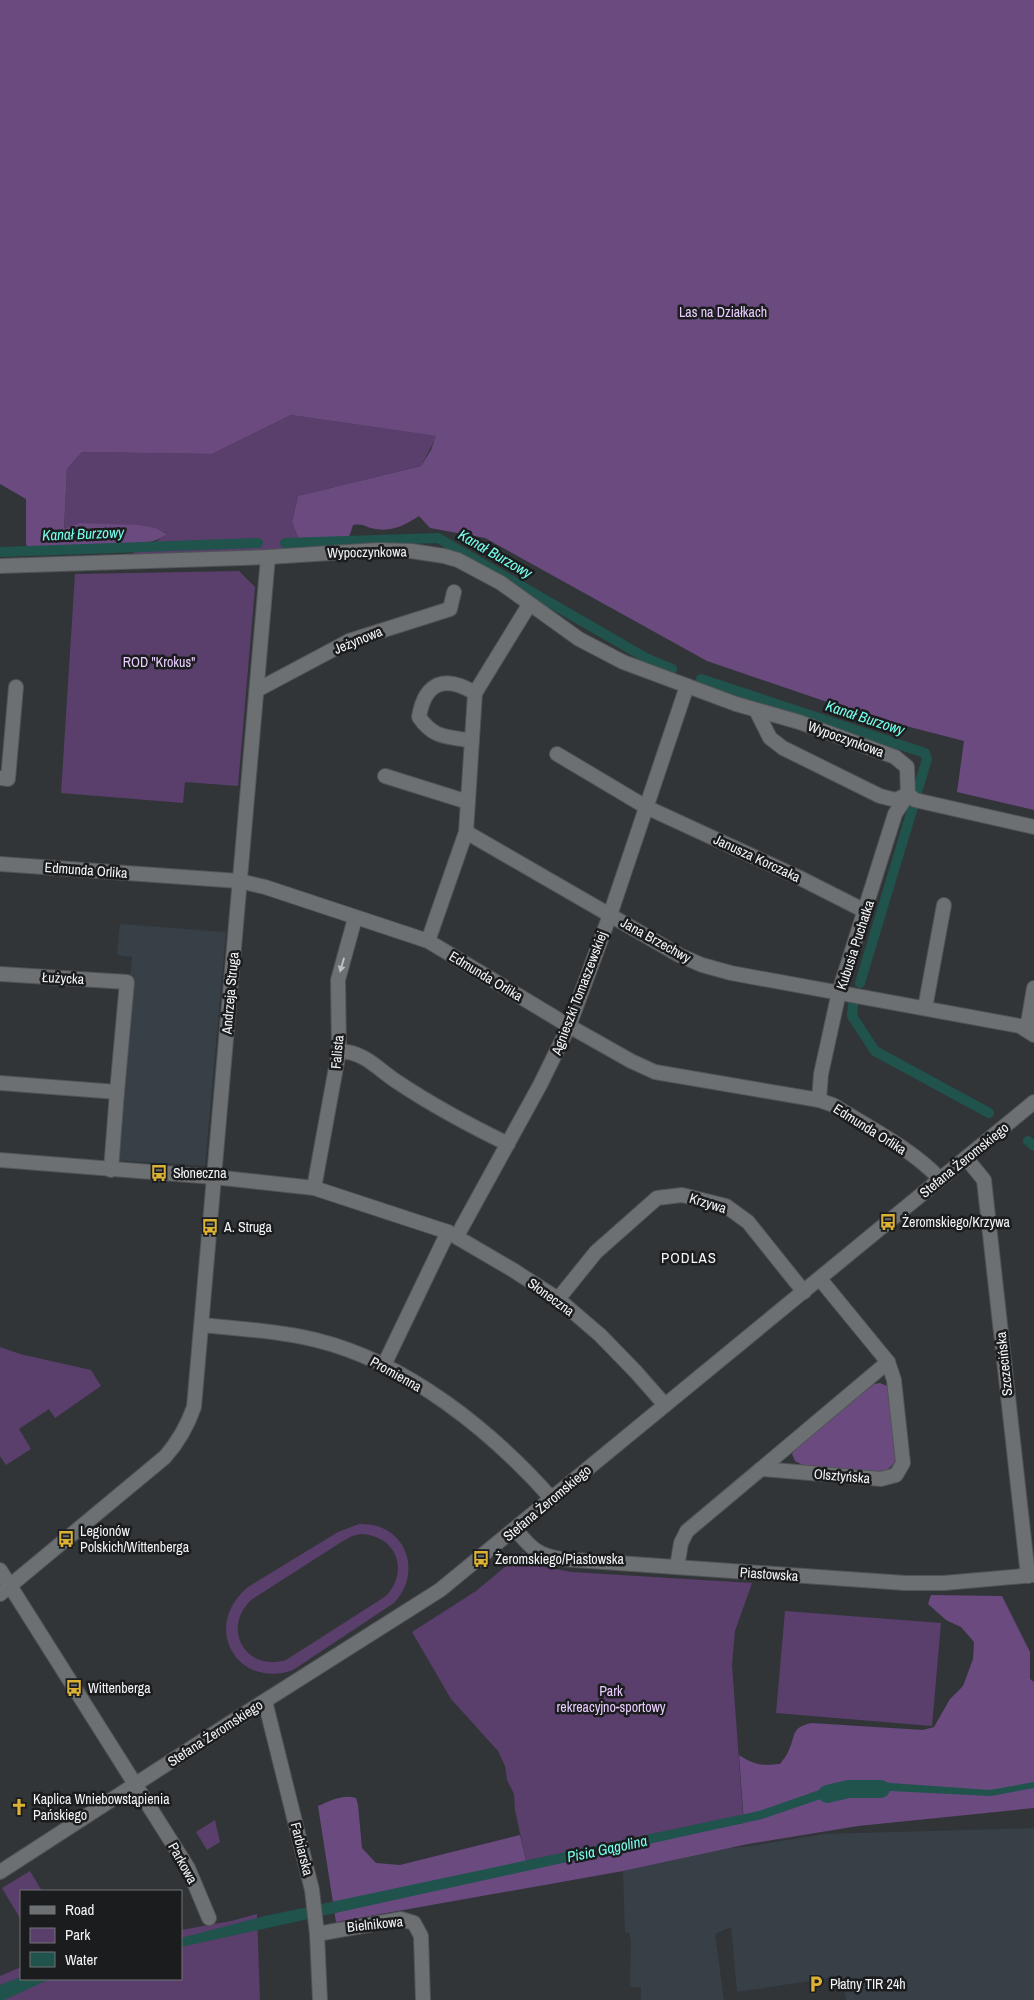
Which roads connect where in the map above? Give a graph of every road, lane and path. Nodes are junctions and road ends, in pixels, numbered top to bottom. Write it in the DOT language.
graph roads {
  1 [pos="268,557"];
  2 [pos="0,566"];
  3 [pos="454,592"];
  4 [pos="529,605"];
  5 [pos="687,686"];
  6 [pos="16,687"];
  7 [pos="257,690"];
  8 [pos="475,693"];
  9 [pos="756,710"];
  10 [pos="472,741"];
  11 [pos="557,754"];
  12 [pos="385,776"];
  13 [pos="0,778"];
  14 [pos="908,794"];
  15 [pos="468,802"];
  16 [pos="646,807"];
  17 [pos="1034,826"];
  18 [pos="466,832"];
  19 [pos="0,864"];
  20 [pos="240,881"];
  21 [pos="944,905"];
  22 [pos="866,911"];
  23 [pos="610,915"];
  24 [pos="355,918"];
  25 [pos="428,941"];
  26 [pos="0,974"];
  27 [pos="1034,988"];
  28 [pos="839,992"];
  29 [pos="925,1008"];
  30 [pos="569,1026"];
  31 [pos="1030,1032"];
  32 [pos="339,1051"];
  33 [pos="0,1083"];
  34 [pos="117,1092"];
  35 [pos="819,1100"];
  36 [pos="1034,1102"];
  37 [pos="508,1144"];
  38 [pos="966,1158"];
  39 [pos="0,1160"];
  40 [pos="111,1170"];
  41 [pos="214,1177"];
  42 [pos="940,1179"];
  43 [pos="314,1188"];
  44 [pos="453,1234"];
  45 [pos="820,1279"];
  46 [pos="804,1292"];
  47 [pos="558,1300"];
  48 [pos="202,1325"];
  49 [pos="888,1362"];
  50 [pos="384,1365"];
  51 [pos="665,1406"];
  52 [pos="762,1469"];
  53 [pos="552,1499"];
  54 [pos="516,1530"];
  55 [pos="677,1567"];
  56 [pos="0,1570"];
  57 [pos="1031,1576"];
  58 [pos="5,1590"];
  59 [pos="265,1701"];
  60 [pos="136,1785"];
  61 [pos="0,1872"];
  62 [pos="209,1918"];
  63 [pos="317,1929"];
  64 [pos="320,2000"];
  65 [pos="423,2000"];
  1 -- 2 [label="street, Wypoczynkowa"];
  1 -- 4 [label="street, Wypoczynkowa"];
  1 -- 7 [label="street, Andrzeja Struga"];
  3 -- 7 [label="street, Jeżynowa"];
  4 -- 5 [label="street, Wypoczynkowa"];
  4 -- 8 [label="street"];
  5 -- 9 [label="street, Wypoczynkowa"];
  5 -- 16 [label="street, Agnieszki Tomaszewskiej"];
  6 -- 13 [label="street"];
  7 -- 20 [label="street, Andrzeja Struga"];
  8 -- 10 [label="street"];
  8 -- 10 [label="street"];
  9 -- 14 [label="street"];
  9 -- 14 [label="street, Wypoczynkowa"];
  10 -- 15 [label="street"];
  11 -- 16 [label="street"];
  12 -- 15 [label="street"];
  14 -- 17 [label="street"];
  14 -- 22 [label="street, Kubusia Puchatka"];
  15 -- 18 [label="street"];
  16 -- 22 [label="street, Janusza Korczaka"];
  16 -- 23 [label="street, Agnieszki Tomaszewskiej"];
  18 -- 23 [label="street, Jana Brzechwy"];
  18 -- 25 [label="street"];
  19 -- 20 [label="street, Edmunda Orlika"];
  20 -- 24 [label="street, Edmunda Orlika"];
  20 -- 41 [label="street, Andrzeja Struga"];
  21 -- 29 [label="street"];
  22 -- 28 [label="street, Kubusia Puchatka"];
  23 -- 28 [label="street, Jana Brzechwy"];
  23 -- 30 [label="street, Agnieszki Tomaszewskiej"];
  24 -- 25 [label="street, Edmunda Orlika"];
  24 -- 32 [label="street, Falista, one-way"];
  25 -- 30 [label="street, Edmunda Orlika"];
  26 -- 34 [label="street, Łużycka"];
  27 -- 31 [label="street"];
  28 -- 29 [label="street, Jana Brzechwy"];
  28 -- 35 [label="street, Kubusia Puchatka"];
  29 -- 31 [label="street, Jana Brzechwy"];
  30 -- 35 [label="street, Edmunda Orlika"];
  30 -- 37 [label="street, Agnieszki Tomaszewskiej"];
  32 -- 37 [label="street"];
  32 -- 43 [label="street, Falista"];
  33 -- 34 [label="street"];
  34 -- 40 [label="street"];
  35 -- 42 [label="street, Edmunda Orlika"];
  36 -- 38 [label="street, Stefana Żeromskiego"];
  37 -- 44 [label="street, Agnieszki Tomaszewskiej"];
  38 -- 42 [label="street, Stefana Żeromskiego"];
  38 -- 57 [label="street, Szczecińska"];
  39 -- 40 [label="street, Słoneczna"];
  40 -- 41 [label="street, Słoneczna"];
  41 -- 43 [label="street, Słoneczna"];
  41 -- 48 [label="street, Andrzeja Struga"];
  42 -- 45 [label="street, Stefana Żeromskiego"];
  43 -- 44 [label="street, Słoneczna"];
  44 -- 47 [label="street, Słoneczna"];
  44 -- 50 [label="street, Agnieszki Tomaszewskiej"];
  45 -- 46 [label="street, Stefana Żeromskiego"];
  45 -- 49 [label="street, Olsztyńska"];
  46 -- 47 [label="street, Krzywa"];
  46 -- 51 [label="street, Stefana Żeromskiego"];
  47 -- 51 [label="street, Słoneczna"];
  48 -- 50 [label="street, Promienna"];
  48 -- 58 [label="street, Andrzeja Struga"];
  49 -- 52 [label="street"];
  49 -- 52 [label="street, Olsztyńska"];
  50 -- 53 [label="street, Promienna"];
  51 -- 53 [label="street, Stefana Żeromskiego"];
  52 -- 55 [label="street"];
  53 -- 54 [label="street, Stefana Żeromskiego"];
  54 -- 55 [label="street, Piastowska"];
  54 -- 59 [label="street, Stefana Żeromskiego"];
  55 -- 57 [label="street, Piastowska"];
  56 -- 58 [label="street, Parkowa"];
  58 -- 60 [label="street, Parkowa"];
  59 -- 60 [label="street, Stefana Żeromskiego"];
  59 -- 63 [label="street, Farbiarska"];
  60 -- 61 [label="street, Stefana Żeromskiego"];
  60 -- 62 [label="street, Parkowa"];
  63 -- 64 [label="street, Farbiarska"];
  63 -- 65 [label="street, Bielnikowa"];
}
